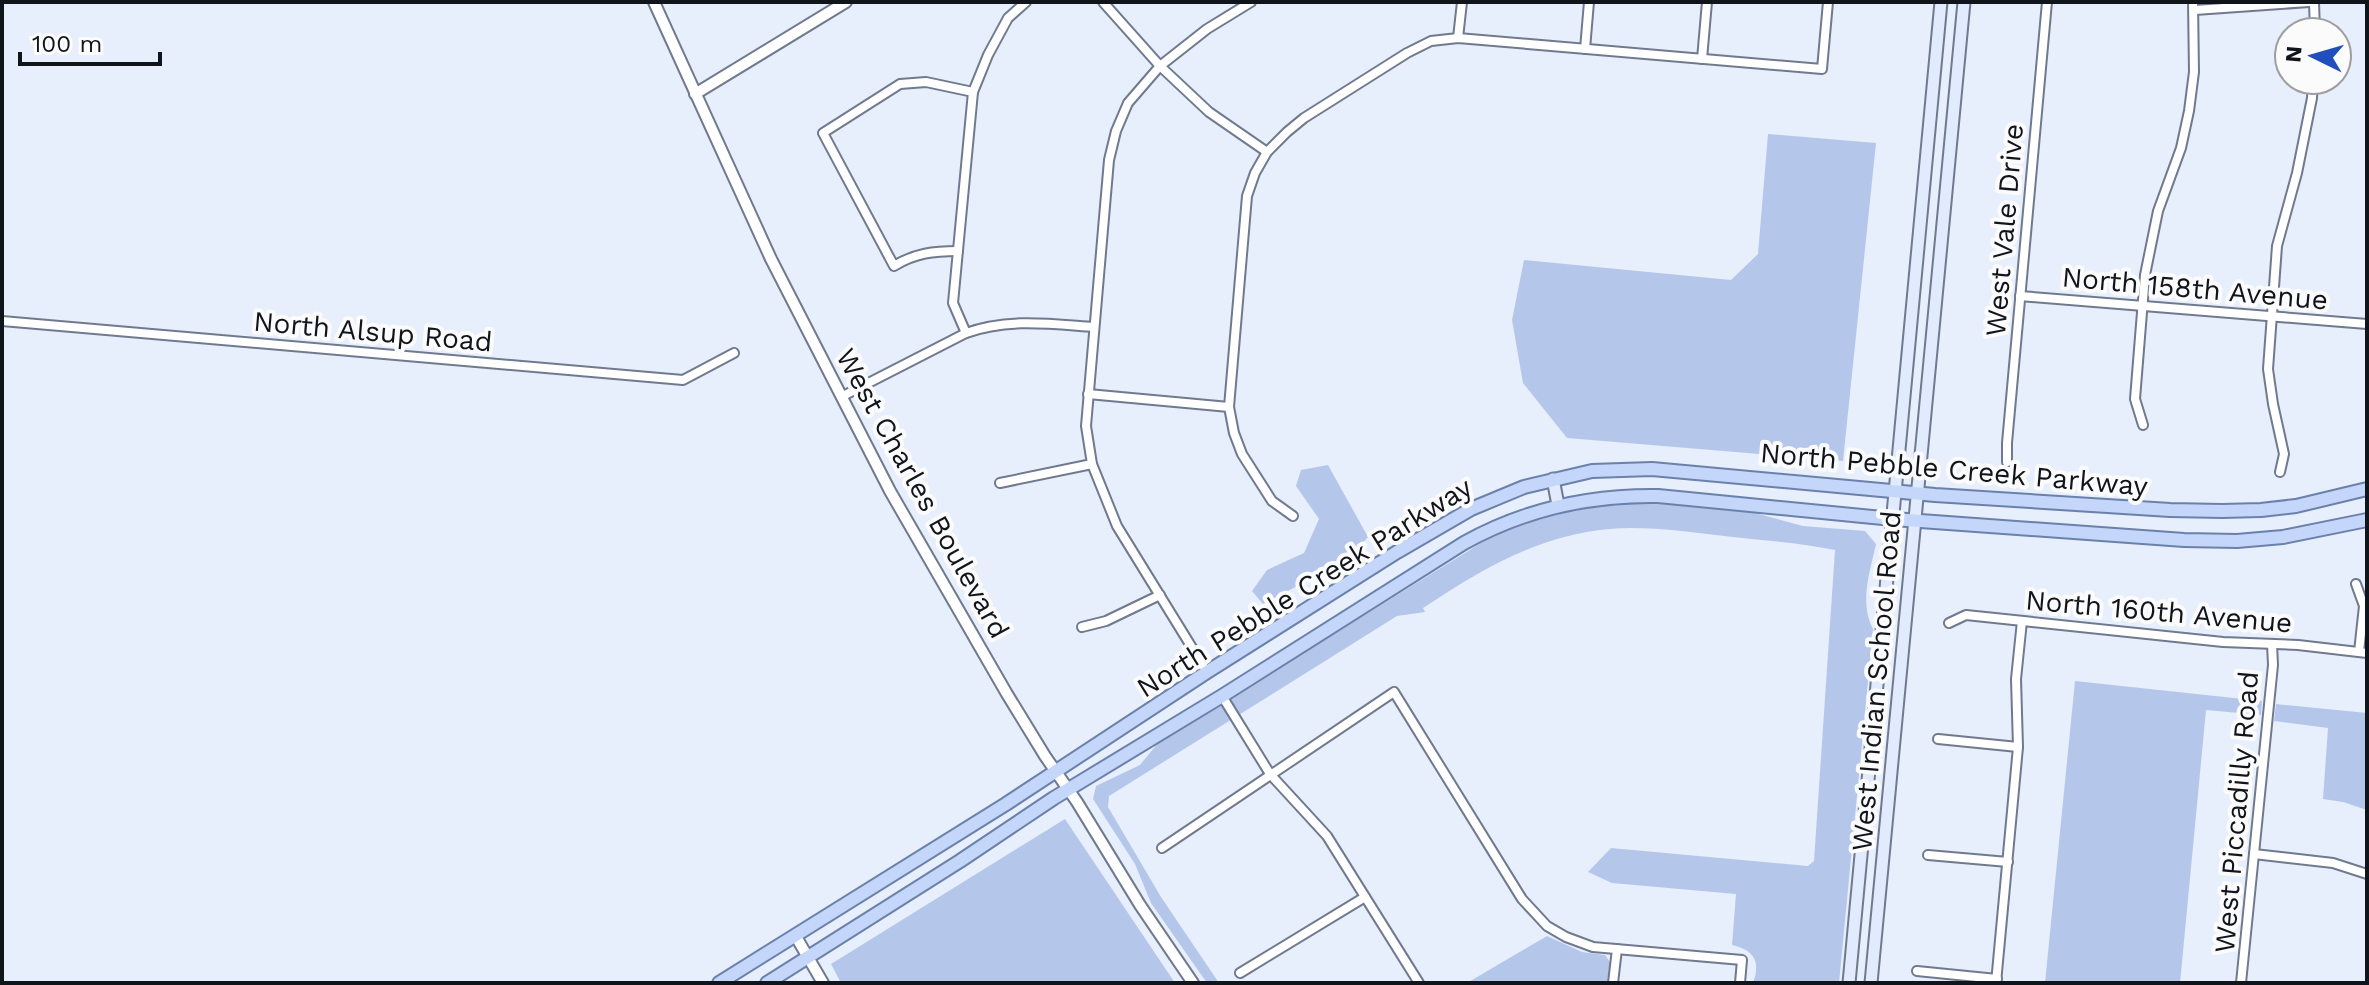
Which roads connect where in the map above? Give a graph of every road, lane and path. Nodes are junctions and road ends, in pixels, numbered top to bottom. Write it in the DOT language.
graph roads {
  1 [pos="654,2"];
  2 [pos="846,2"];
  3 [pos="1026,2"];
  4 [pos="1103,2"];
  5 [pos="1251,2"];
  6 [pos="1462,2"];
  7 [pos="1589,2"];
  8 [pos="1707,2"];
  9 [pos="1828,2"];
  10 [pos="1941,2"];
  11 [pos="1964,2"];
  12 [pos="2047,2"];
  13 [pos="2312,2"];
  14 [pos="2194,6"];
  15 [pos="1458,38"];
  16 [pos="1585,49"];
  17 [pos="1702,59"];
  18 [pos="1160,66"];
  19 [pos="973,92"];
  20 [pos="695,94"];
  21 [pos="2312,96"];
  22 [pos="1267,152"];
  23 [pos="958,251"];
  24 [pos="2020,296"];
  25 [pos="2143,306"];
  26 [pos="2271,316"];
  27 [pos="2,321"];
  28 [pos="2367,324"];
  29 [pos="1094,327"];
  30 [pos="966,333"];
  31 [pos="734,353"];
  32 [pos="1088,394"];
  33 [pos="841,397"];
  34 [pos="1229,407"];
  35 [pos="2143,425"];
  36 [pos="2007,462"];
  37 [pos="1092,464"];
  38 [pos="2280,472"];
  39 [pos="1553,479"];
  40 [pos="1000,483"];
  41 [pos="2367,489"];
  42 [pos="1896,491"];
  43 [pos="1917,493"];
  44 [pos="1558,505"];
  45 [pos="1293,516"];
  46 [pos="1893,519"];
  47 [pos="1915,520"];
  48 [pos="2367,520"];
  49 [pos="2356,584"];
  50 [pos="1160,595"];
  51 [pos="2022,621"];
  52 [pos="1949,623"];
  53 [pos="1082,627"];
  54 [pos="2272,644"];
  55 [pos="2363,653"];
  56 [pos="1207,672"];
  57 [pos="1222,696"];
  58 [pos="1938,739"];
  59 [pos="2018,747"];
  60 [pos="1055,771"];
  61 [pos="1270,774"];
  62 [pos="1069,790"];
  63 [pos="1162,848"];
  64 [pos="2254,854"];
  65 [pos="1928,855"];
  66 [pos="2008,862"];
  67 [pos="2367,874"];
  68 [pos="1365,897"];
  69 [pos="795,935"];
  70 [pos="1617,949"];
  71 [pos="809,958"];
  72 [pos="1917,971"];
  73 [pos="1240,973"];
  74 [pos="1996,981"];
  75 [pos="719,983"];
  76 [pos="767,983"];
  77 [pos="823,983"];
  78 [pos="1193,983"];
  79 [pos="1419,983"];
  80 [pos="1613,983"];
  81 [pos="1740,983"];
  82 [pos="1849,983"];
  83 [pos="1871,983"];
  84 [pos="2241,983"];
  1 -- 20 [label="street, West Charles Boulevard"];
  2 -- 20 [label="street"];
  3 -- 19 [label="street"];
  4 -- 18 [label="street"];
  5 -- 18 [label="street"];
  6 -- 15 [label="street"];
  7 -- 16 [label="street"];
  8 -- 17 [label="street"];
  9 -- 17 [label="street"];
  10 -- 42 [label="main road, West Indian School Road"];
  11 -- 43 [label="main road, West Indian School Road"];
  12 -- 24 [label="street, West Vale Drive"];
  13 -- 14 [label="street"];
  14 -- 25 [label="street"];
  15 -- 16 [label="street"];
  15 -- 22 [label="street"];
  16 -- 17 [label="street"];
  18 -- 22 [label="street"];
  18 -- 29 [label="street"];
  19 -- 23 [label="street"];
  19 -- 23 [label="street"];
  20 -- 33 [label="street, West Charles Boulevard"];
  21 -- 26 [label="street"];
  22 -- 34 [label="street"];
  23 -- 30 [label="street"];
  24 -- 25 [label="street, North 158th Avenue"];
  24 -- 36 [label="street, West Vale Drive"];
  25 -- 26 [label="street, North 158th Avenue"];
  25 -- 35 [label="street"];
  26 -- 28 [label="street, North 158th Avenue"];
  26 -- 38 [label="street"];
  27 -- 31 [label="street, North Alsup Road"];
  29 -- 30 [label="street"];
  29 -- 32 [label="street"];
  30 -- 33 [label="street"];
  32 -- 34 [label="street"];
  32 -- 37 [label="street"];
  33 -- 60 [label="street, West Charles Boulevard"];
  34 -- 45 [label="street"];
  37 -- 40 [label="street"];
  37 -- 50 [label="street"];
  39 -- 42 [label="main road, North Pebble Creek Parkway"];
  39 -- 44 [label="main road"];
  39 -- 56 [label="main road, North Pebble Creek Parkway"];
  41 -- 43 [label="main road, North Pebble Creek Parkway"];
  42 -- 43 [label="main road, North Pebble Creek Parkway"];
  42 -- 46 [label="main road, West Indian School Road"];
  43 -- 47 [label="main road, West Indian School Road"];
  44 -- 46 [label="main road, North Pebble Creek Parkway"];
  44 -- 57 [label="main road, North Pebble Creek Parkway"];
  46 -- 47 [label="main road, North Pebble Creek Parkway"];
  46 -- 82 [label="main road, West Indian School Road"];
  47 -- 48 [label="main road, North Pebble Creek Parkway"];
  47 -- 83 [label="main road, West Indian School Road"];
  49 -- 55 [label="street"];
  50 -- 53 [label="street"];
  50 -- 56 [label="street"];
  51 -- 52 [label="street, North 160th Avenue"];
  51 -- 54 [label="street, North 160th Avenue"];
  51 -- 59 [label="street"];
  54 -- 55 [label="street, North 160th Avenue"];
  54 -- 64 [label="street, West Piccadilly Road"];
  56 -- 60 [label="main road, North Pebble Creek Parkway"];
  57 -- 61 [label="street"];
  57 -- 62 [label="main road, North Pebble Creek Parkway"];
  58 -- 59 [label="street"];
  59 -- 66 [label="street"];
  60 -- 62 [label="street, West Charles Boulevard"];
  60 -- 69 [label="main road, North Pebble Creek Parkway"];
  61 -- 63 [label="street"];
  61 -- 68 [label="street"];
  61 -- 70 [label="street"];
  62 -- 71 [label="main road, North Pebble Creek Parkway"];
  62 -- 78 [label="street, West Charles Boulevard"];
  64 -- 67 [label="street"];
  64 -- 84 [label="street, West Piccadilly Road"];
  65 -- 66 [label="street"];
  66 -- 74 [label="street"];
  68 -- 73 [label="street"];
  68 -- 79 [label="street"];
  69 -- 71 [label="street"];
  69 -- 75 [label="main road, North Pebble Creek Parkway"];
  70 -- 80 [label="street"];
  70 -- 81 [label="street"];
  71 -- 76 [label="main road, North Pebble Creek Parkway"];
  71 -- 77 [label="street"];
  72 -- 74 [label="street"];
}
